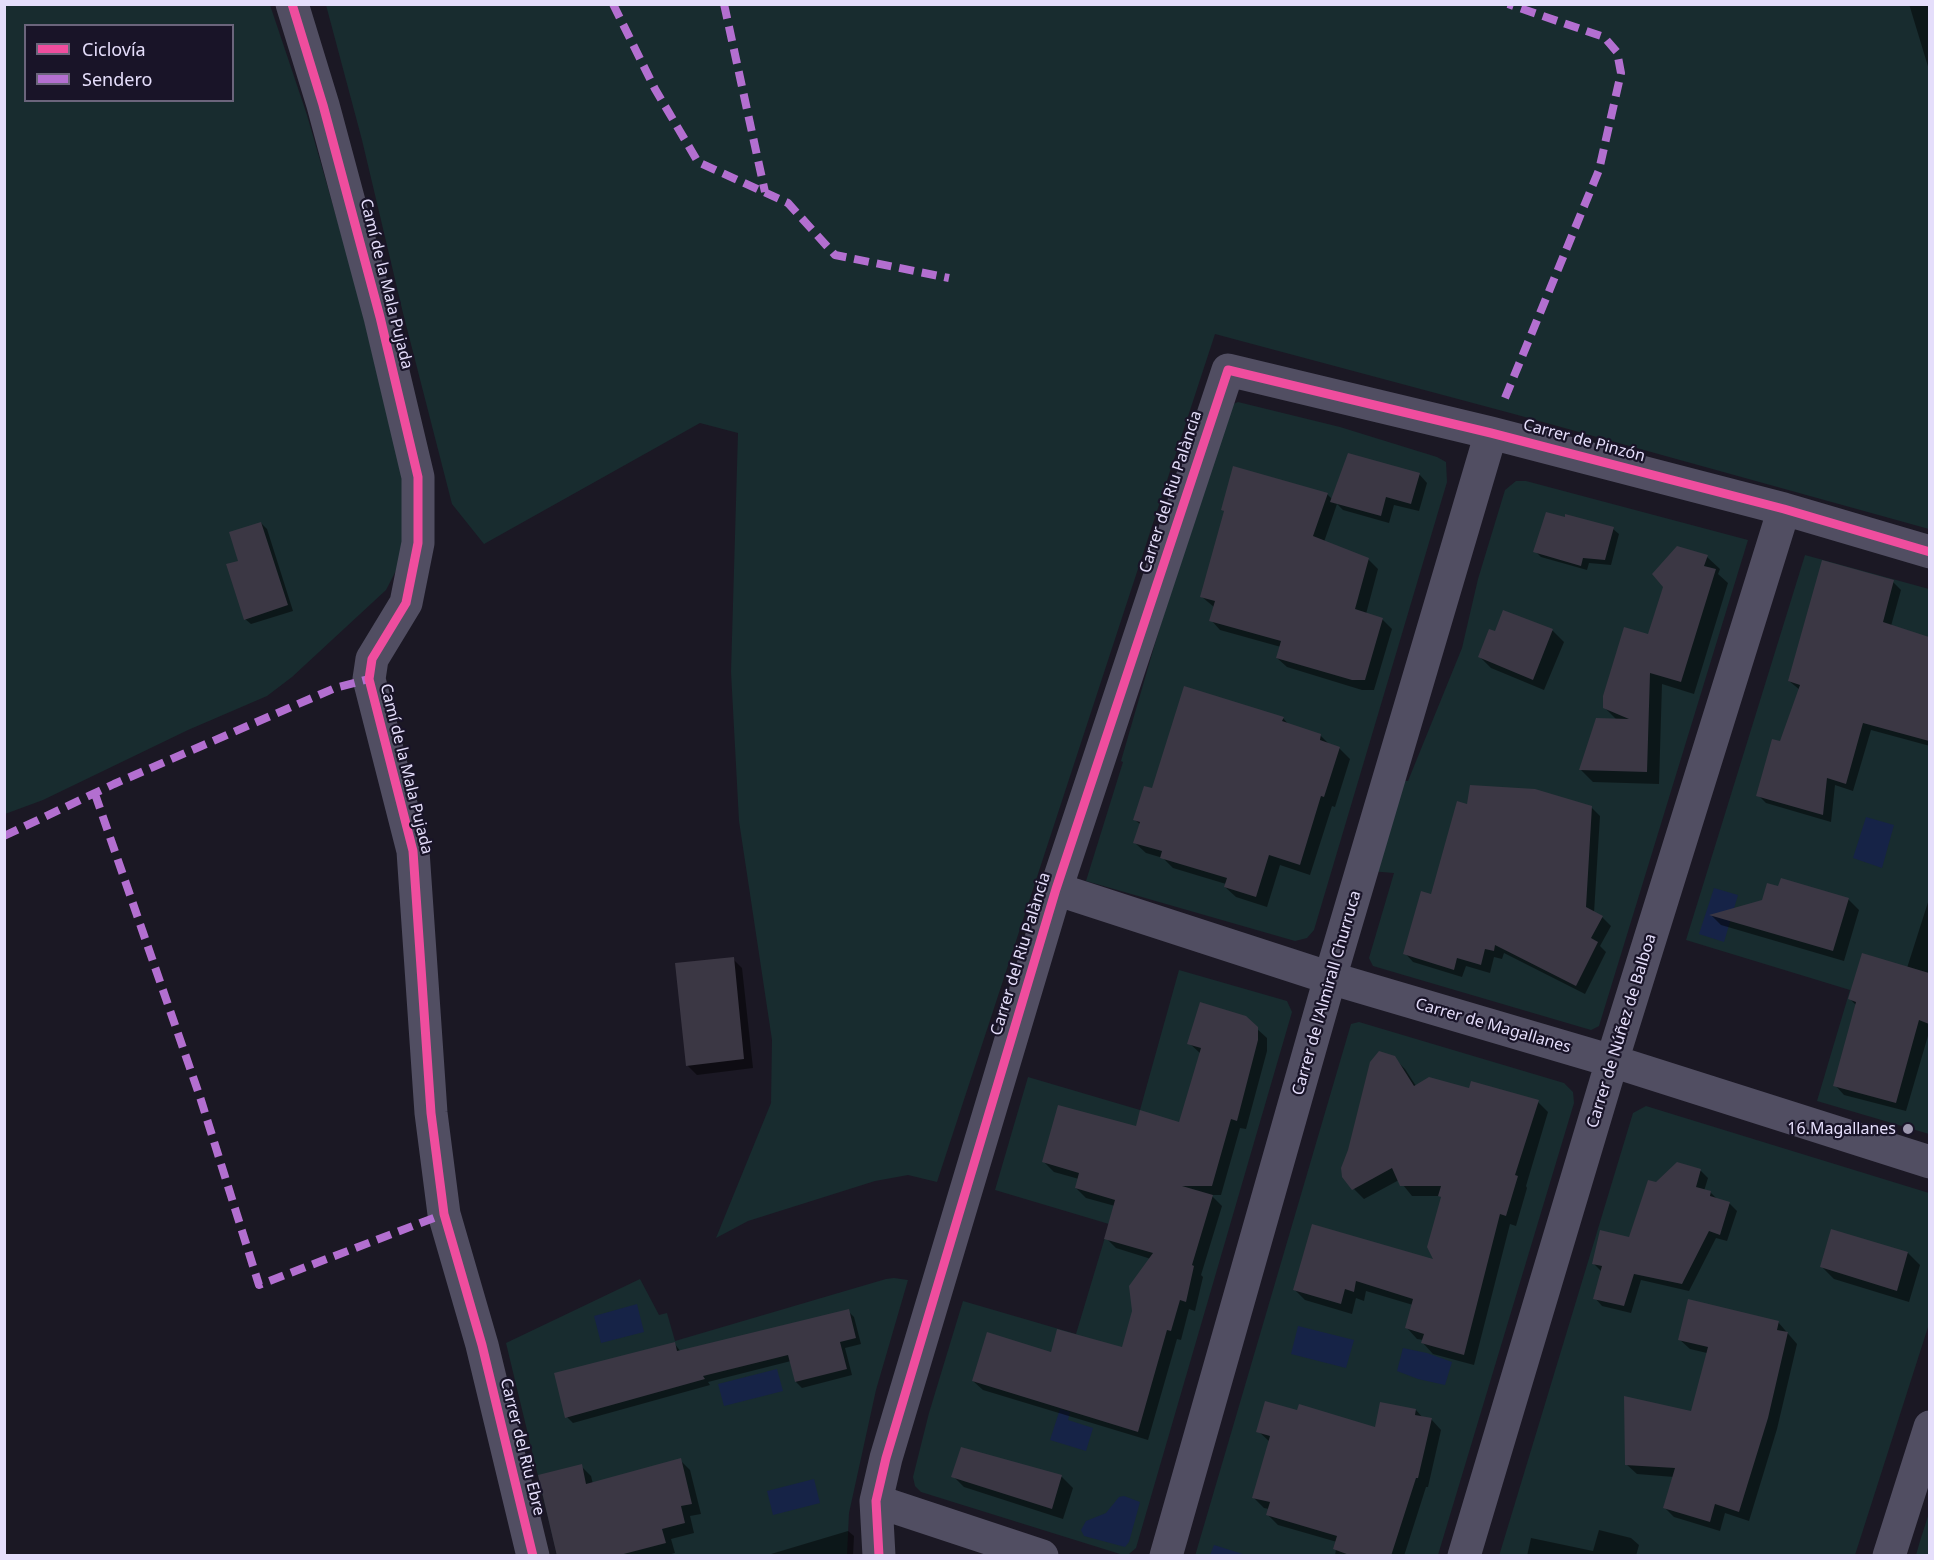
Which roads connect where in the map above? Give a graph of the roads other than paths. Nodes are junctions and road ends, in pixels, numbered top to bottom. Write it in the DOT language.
graph roads {
  1 [pos="292,4"];
  2 [pos="1228,370"];
  3 [pos="1491,433"];
  4 [pos="1784,509"];
  5 [pos="1929,552"];
  6 [pos="1056,889"];
  7 [pos="1330,978"];
  8 [pos="1612,1061"];
  9 [pos="1929,1162"];
  10 [pos="482,1345"];
  11 [pos="1929,1427"];
  12 [pos="876,1501"];
  13 [pos="533,1556"];
  14 [pos="879,1556"];
  15 [pos="1042,1556"];
  16 [pos="1166,1556"];
  17 [pos="1464,1556"];
  18 [pos="1889,1556"];
  1 -- 10 [label="street, Camí de la Mala Pujada"];
  2 -- 3 [label="street, Carrer de Pinzón"];
  2 -- 6 [label="street, Carrer del Riu Palància"];
  3 -- 4 [label="street, Carrer de Pinzón"];
  3 -- 7 [label="street, Carrer de l'Almirall Churruca"];
  4 -- 5 [label="street, Carrer de Pinzón"];
  4 -- 8 [label="street, Carrer de Núñez de Balboa"];
  6 -- 7 [label="street, Carrer de Magallanes"];
  6 -- 12 [label="street, Carrer del Riu Palància"];
  7 -- 8 [label="street, Carrer de Magallanes"];
  7 -- 16 [label="street, Carrer de l'Almirall Churruca"];
  8 -- 9 [label="street, Carrer de Magallanes"];
  8 -- 17 [label="street, Carrer de Núñez de Balboa"];
  10 -- 13 [label="street, Carrer del Riu Ebre"];
  11 -- 18 [label="street"];
  12 -- 14 [label="street, Carrer del Riu Palància"];
  12 -- 15 [label="street"];
}
